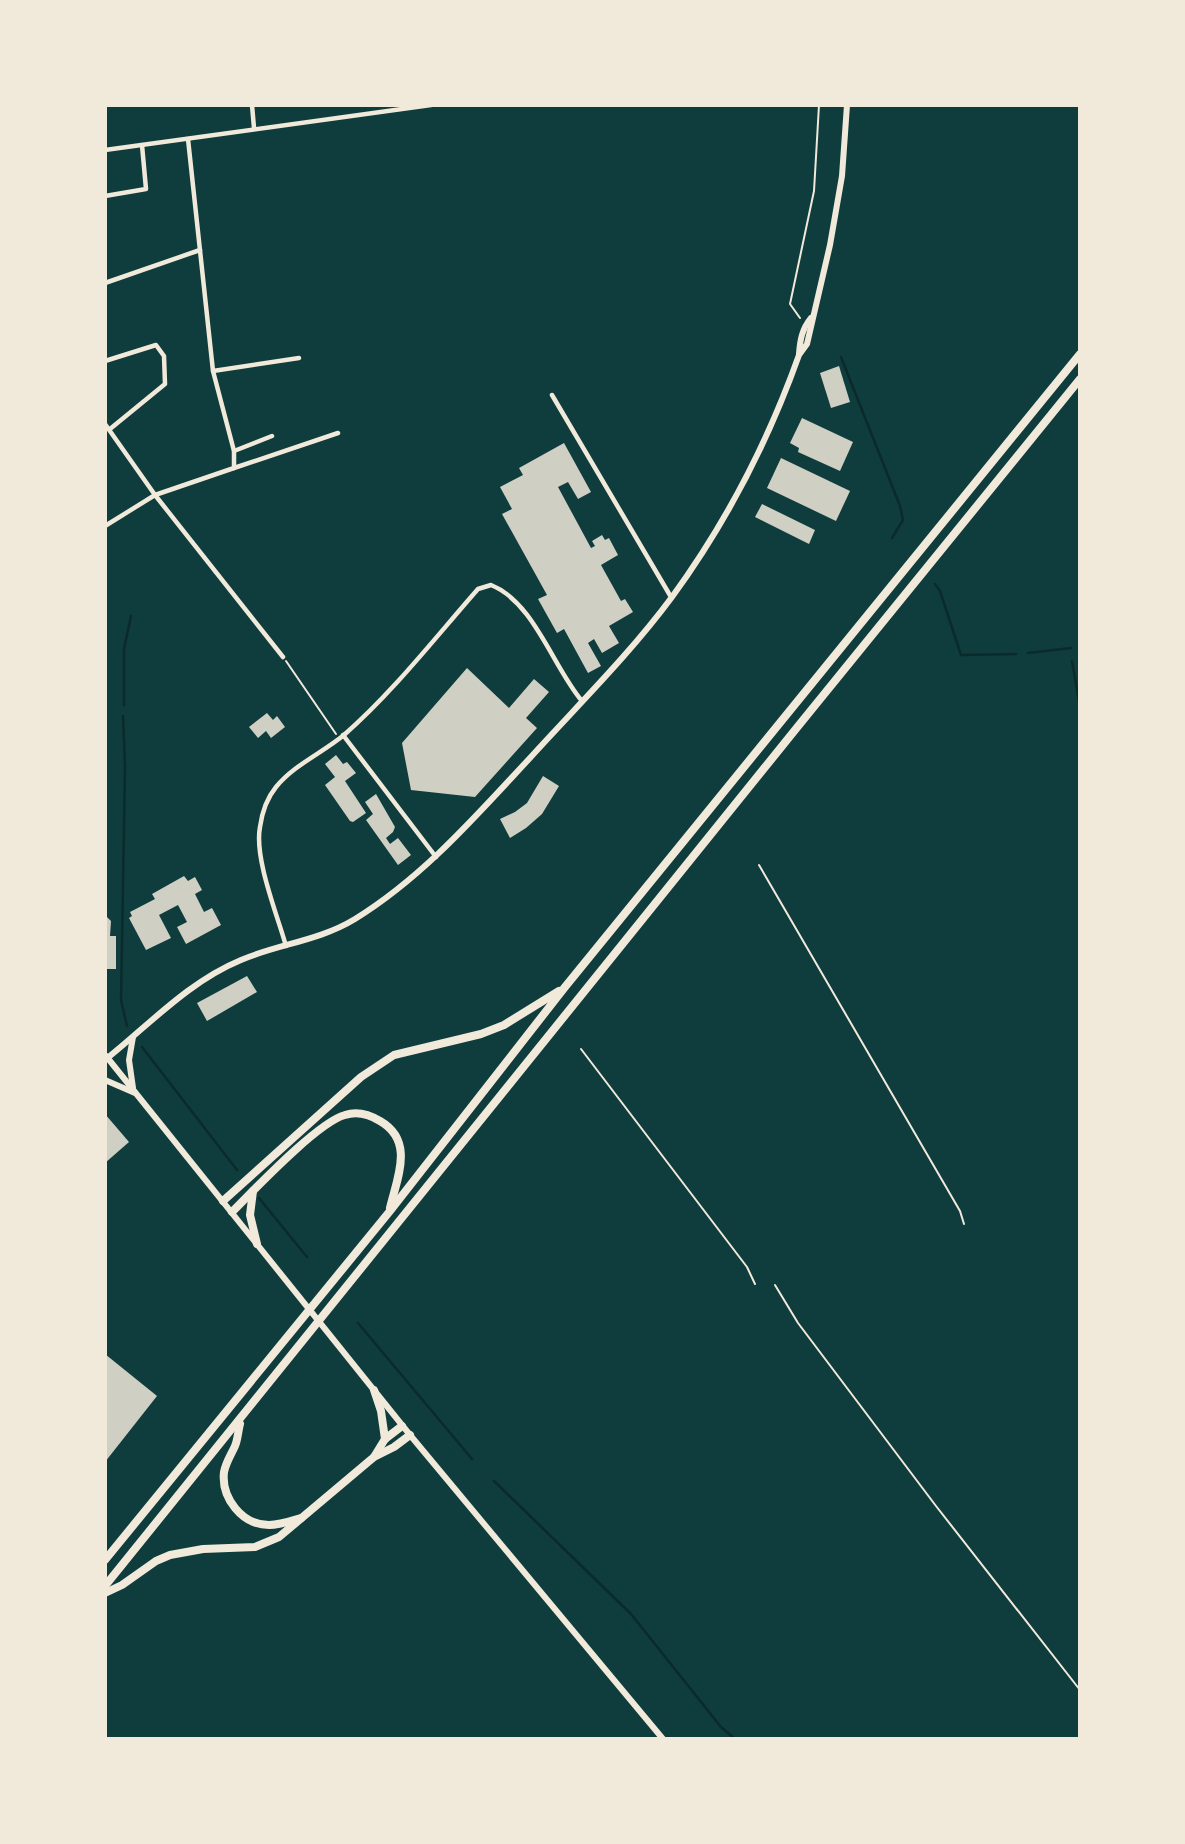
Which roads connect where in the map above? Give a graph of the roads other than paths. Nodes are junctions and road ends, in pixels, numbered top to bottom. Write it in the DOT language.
graph roads {
  1 [pos="252,105"];
  2 [pos="431,105"];
  3 [pos="847,105"];
  4 [pos="385,108"];
  5 [pos="254,128"];
  6 [pos="188,139"];
  7 [pos="142,145"];
  8 [pos="105,150"];
  9 [pos="105,196"];
  10 [pos="201,250"];
  11 [pos="105,283"];
  12 [pos="1080,354"];
  13 [pos="299,358"];
  14 [pos="105,361"];
  15 [pos="213,371"];
  16 [pos="1080,379"];
  17 [pos="552,395"];
  18 [pos="105,424"];
  19 [pos="110,429"];
  20 [pos="338,433"];
  21 [pos="272,436"];
  22 [pos="234,451"];
  23 [pos="234,468"];
  24 [pos="155,495"];
  25 [pos="105,526"];
  26 [pos="671,597"];
  27 [pos="283,657"];
  28 [pos="582,701"];
  29 [pos="343,735"];
  30 [pos="436,857"];
  31 [pos="286,946"];
  32 [pos="565,987"];
  33 [pos="133,1037"];
  34 [pos="106,1057"];
  35 [pos="105,1080"];
  36 [pos="135,1092"];
  37 [pos="253,1191"];
  38 [pos="223,1201"];
  39 [pos="390,1211"];
  40 [pos="232,1212"];
  41 [pos="257,1244"];
  42 [pos="374,1390"];
  43 [pos="240,1421"];
  44 [pos="402,1426"];
  45 [pos="410,1435"];
  46 [pos="385,1439"];
  47 [pos="374,1457"];
  48 [pos="302,1517"];
  49 [pos="105,1560"];
  50 [pos="105,1586"];
  51 [pos="105,1593"];
  52 [pos="663,1739"];
  1 -- 5 [label="street"];
  2 -- 4 [label="street"];
  3 -- 26 [label="main road"];
  4 -- 5 [label="street"];
  5 -- 6 [label="street"];
  6 -- 7 [label="street"];
  6 -- 10 [label="street"];
  7 -- 8 [label="street"];
  7 -- 9 [label="street"];
  10 -- 11 [label="street"];
  10 -- 15 [label="street"];
  12 -- 32 [label="highway"];
  13 -- 15 [label="street"];
  14 -- 19 [label="street"];
  15 -- 22 [label="street"];
  16 -- 43 [label="highway"];
  17 -- 26 [label="street"];
  18 -- 19 [label="street"];
  19 -- 24 [label="street"];
  20 -- 23 [label="street"];
  21 -- 22 [label="street"];
  22 -- 23 [label="street"];
  23 -- 24 [label="street"];
  24 -- 25 [label="street"];
  24 -- 27 [label="street"];
  26 -- 28 [label="main road"];
  28 -- 29 [label="street"];
  28 -- 30 [label="main road"];
  29 -- 30 [label="street"];
  29 -- 31 [label="street"];
  30 -- 31 [label="main road"];
  31 -- 33 [label="main road"];
  32 -- 38 [label="highway"];
  32 -- 39 [label="highway"];
  33 -- 34 [label="main road"];
  33 -- 36 [label="main road"];
  34 -- 36 [label="main road"];
  35 -- 36 [label="main road"];
  36 -- 38 [label="main road"];
  37 -- 39 [label="highway"];
  37 -- 40 [label="highway"];
  37 -- 41 [label="highway"];
  38 -- 40 [label="main road"];
  39 -- 49 [label="highway"];
  40 -- 41 [label="main road"];
  41 -- 42 [label="main road"];
  42 -- 44 [label="main road"];
  42 -- 46 [label="highway"];
  43 -- 48 [label="highway"];
  43 -- 50 [label="highway"];
  44 -- 45 [label="main road"];
  44 -- 46 [label="highway"];
  45 -- 47 [label="highway"];
  45 -- 52 [label="main road"];
  46 -- 47 [label="highway"];
  47 -- 48 [label="highway"];
  48 -- 51 [label="highway"];
}
